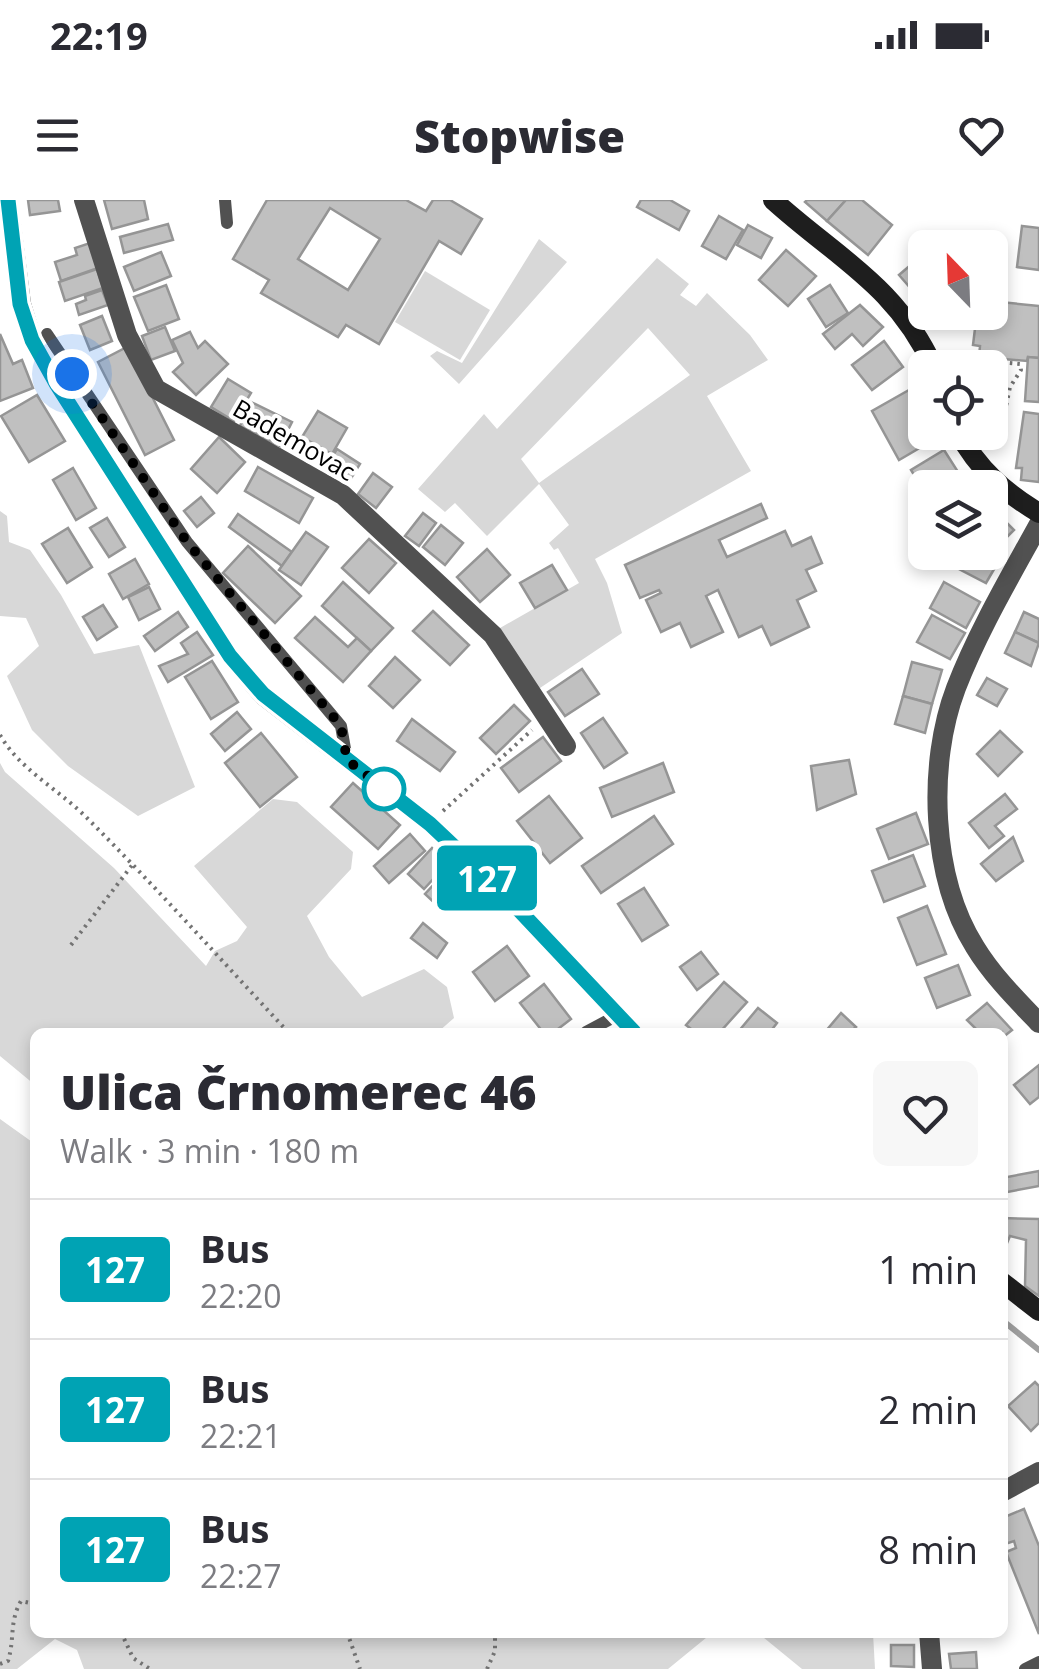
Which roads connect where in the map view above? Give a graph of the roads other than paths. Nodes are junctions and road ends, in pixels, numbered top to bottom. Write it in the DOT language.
graph roads {
  1 [pos="8,200"];
  2 [pos="84,200"];
  3 [pos="224,200"];
  4 [pos="773,200"];
  5 [pos="227,223"];
  6 [pos="47,334"];
  7 [pos="926,350"];
  8 [pos="971,450"];
  9 [pos="1039,513"];
  10 [pos="1039,524"];
  11 [pos="566,746"];
  12 [pos="347,760"];
  13 [pos="618,1014"];
  14 [pos="1039,1023"];
  15 [pos="593,1028"];
  16 [pos="630,1028"];
  17 [pos="1008,1287"];
  18 [pos="1039,1310"];
  19 [pos="1039,1472"];
  20 [pos="1008,1489"];
  21 [pos="929,1638"];
  22 [pos="1039,1662"];
  23 [pos="932,1669"];
  24 [pos="1025,1669"];
  1 -- 12 [label="street"];
  2 -- 11 [label="street, Bademovac"];
  3 -- 5 [label="lane"];
  4 -- 7 [label="street"];
  6 -- 12 [label="lane"];
  8 -- 9 [label="street"];
  10 -- 14 [label="street"];
  12 -- 13 [label="street"];
  13 -- 15 [label="lane"];
  13 -- 16 [label="street"];
  17 -- 18 [label="street"];
  19 -- 20 [label="street"];
  21 -- 23 [label="street"];
  22 -- 24 [label="lane"];
}
